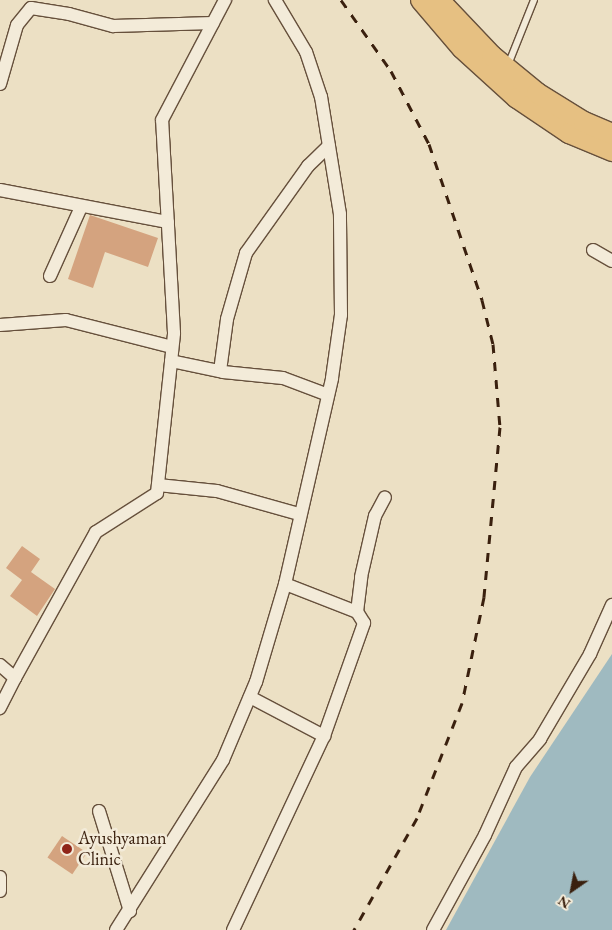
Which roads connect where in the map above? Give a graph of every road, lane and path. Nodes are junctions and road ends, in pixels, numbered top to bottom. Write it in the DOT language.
graph roads {
  1 [pos="225,0"];
  2 [pos="276,0"];
  3 [pos="421,0"];
  4 [pos="439,0"];
  5 [pos="534,0"];
  6 [pos="213,23"];
  7 [pos="507,68"];
  8 [pos="0,84"];
  9 [pos="612,134"];
  10 [pos="329,146"];
  11 [pos="612,151"];
  12 [pos="0,190"];
  13 [pos="81,207"];
  14 [pos="168,222"];
  15 [pos="593,250"];
  16 [pos="612,261"];
  17 [pos="50,276"];
  18 [pos="0,326"];
  19 [pos="172,348"];
  20 [pos="171,361"];
  21 [pos="220,371"];
  22 [pos="328,395"];
  23 [pos="158,485"];
  24 [pos="385,497"];
  25 [pos="299,514"];
  26 [pos="285,584"];
  27 [pos="612,605"];
  28 [pos="357,612"];
  29 [pos="0,665"];
  30 [pos="15,678"];
  31 [pos="250,697"];
  32 [pos="0,708"];
  33 [pos="324,736"];
  34 [pos="99,810"];
  35 [pos="0,877"];
  36 [pos="0,891"];
  37 [pos="130,911"];
  38 [pos="116,930"];
  39 [pos="233,930"];
  40 [pos="433,930"];
  1 -- 6 [label="street"];
  2 -- 10 [label="street"];
  3 -- 11 [label="highway"];
  4 -- 7 [label="highway"];
  5 -- 7 [label="lane"];
  6 -- 8 [label="street"];
  6 -- 14 [label="street"];
  7 -- 9 [label="highway"];
  10 -- 21 [label="street"];
  10 -- 22 [label="street"];
  12 -- 13 [label="street"];
  13 -- 14 [label="street"];
  13 -- 17 [label="street"];
  14 -- 19 [label="street"];
  15 -- 16 [label="street"];
  18 -- 19 [label="street"];
  19 -- 20 [label="street"];
  20 -- 21 [label="street"];
  20 -- 23 [label="street"];
  21 -- 22 [label="street"];
  22 -- 25 [label="street"];
  23 -- 25 [label="street"];
  23 -- 30 [label="street"];
  24 -- 28 [label="street"];
  25 -- 26 [label="street"];
  26 -- 28 [label="street"];
  26 -- 31 [label="street"];
  27 -- 40 [label="street"];
  28 -- 33 [label="street"];
  29 -- 30 [label="street"];
  30 -- 32 [label="street"];
  31 -- 33 [label="street"];
  31 -- 37 [label="street"];
  33 -- 39 [label="street"];
  34 -- 37 [label="street"];
  35 -- 36 [label="street"];
  37 -- 38 [label="street"];
}
